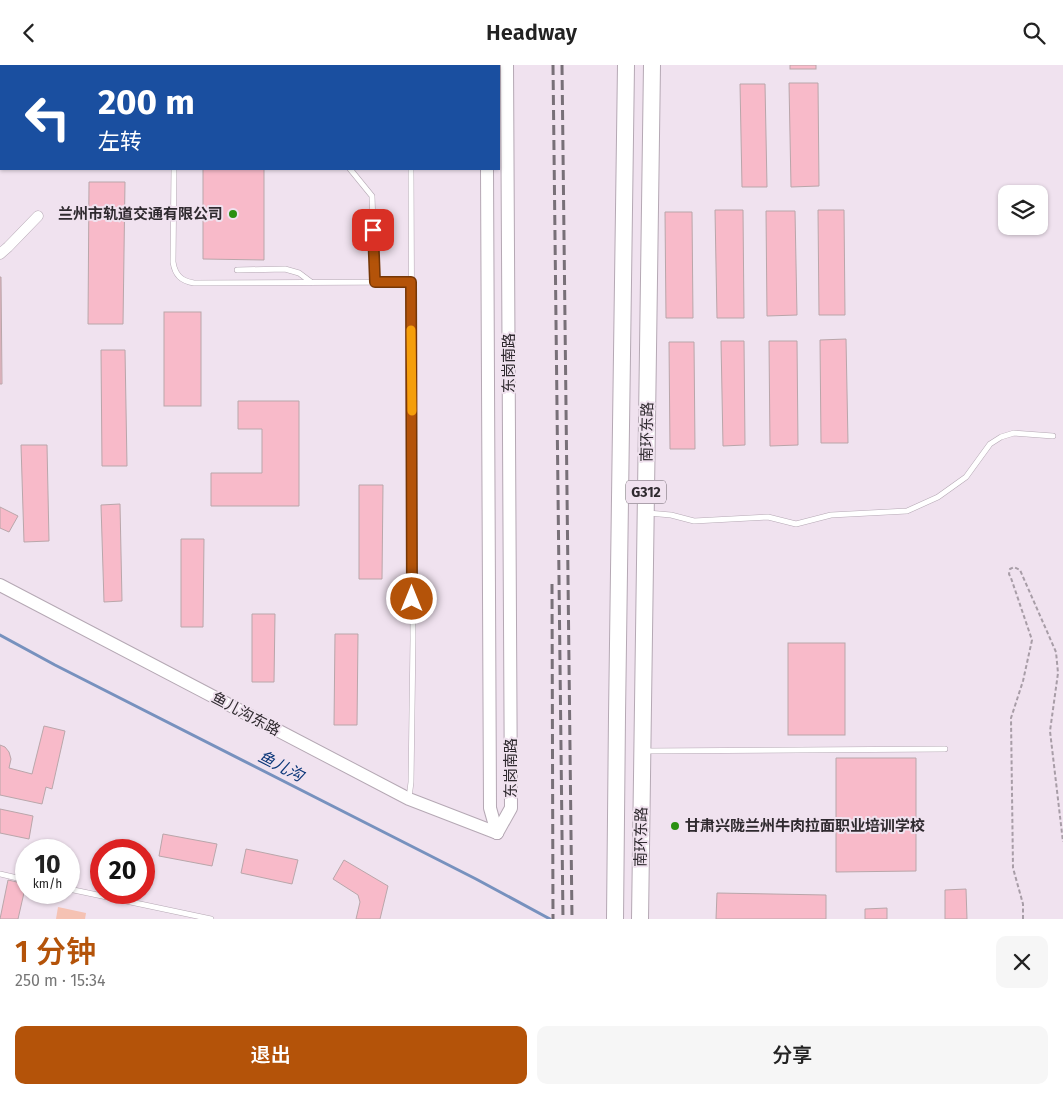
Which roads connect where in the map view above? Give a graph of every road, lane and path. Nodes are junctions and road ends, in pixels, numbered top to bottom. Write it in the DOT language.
graph roads {
  1 [pos="507,65"];
  2 [pos="626,65"];
  3 [pos="652,65"];
  4 [pos="174,170"];
  5 [pos="351,170"];
  6 [pos="411,170"];
  7 [pos="487,170"];
  8 [pos="624,201"];
  9 [pos="650,201"];
  10 [pos="38,216"];
  11 [pos="0,254"];
  12 [pos="237,270"];
  13 [pos="375,282"];
  14 [pos="411,282"];
  15 [pos="311,283"];
  16 [pos="1053,436"];
  17 [pos="646,512"];
  18 [pos="0,585"];
  19 [pos="945,749"];
  20 [pos="642,751"];
  21 [pos="409,799"];
  22 [pos="497,833"];
  23 [pos="1063,842"];
  24 [pos="0,874"];
  25 [pos="15,877"];
  26 [pos="80,891"];
  27 [pos="211,919"];
  28 [pos="615,919"];
  29 [pos="640,919"];
  30 [pos="1023,919"];
  1 -- 22 [label="street, 东岗南路"];
  2 -- 8 [label="highway, 南环东路 / G312"];
  3 -- 9 [label="highway, 南环东路 / G312"];
  4 -- 15 [label="lane"];
  5 -- 13 [label="lane"];
  6 -- 14 [label="lane"];
  7 -- 22 [label="street, 东岗南路"];
  8 -- 9 [label="highway"];
  8 -- 28 [label="highway, 南环东路 / G312"];
  9 -- 17 [label="highway, 南环东路 / G312"];
  10 -- 11 [label="street"];
  12 -- 15 [label="lane"];
  13 -- 14 [label="lane"];
  13 -- 15 [label="lane"];
  14 -- 21 [label="lane"];
  16 -- 17 [label="lane"];
  17 -- 20 [label="highway, 南环东路 / G312"];
  18 -- 21 [label="street, 鱼儿沟东路"];
  19 -- 20 [label="lane"];
  20 -- 29 [label="highway, 南环东路 / G312"];
  21 -- 22 [label="street, 鱼儿沟东路"];
  23 -- 30 [label="path"];
  24 -- 25 [label="lane"];
  26 -- 27 [label="lane"];
}
